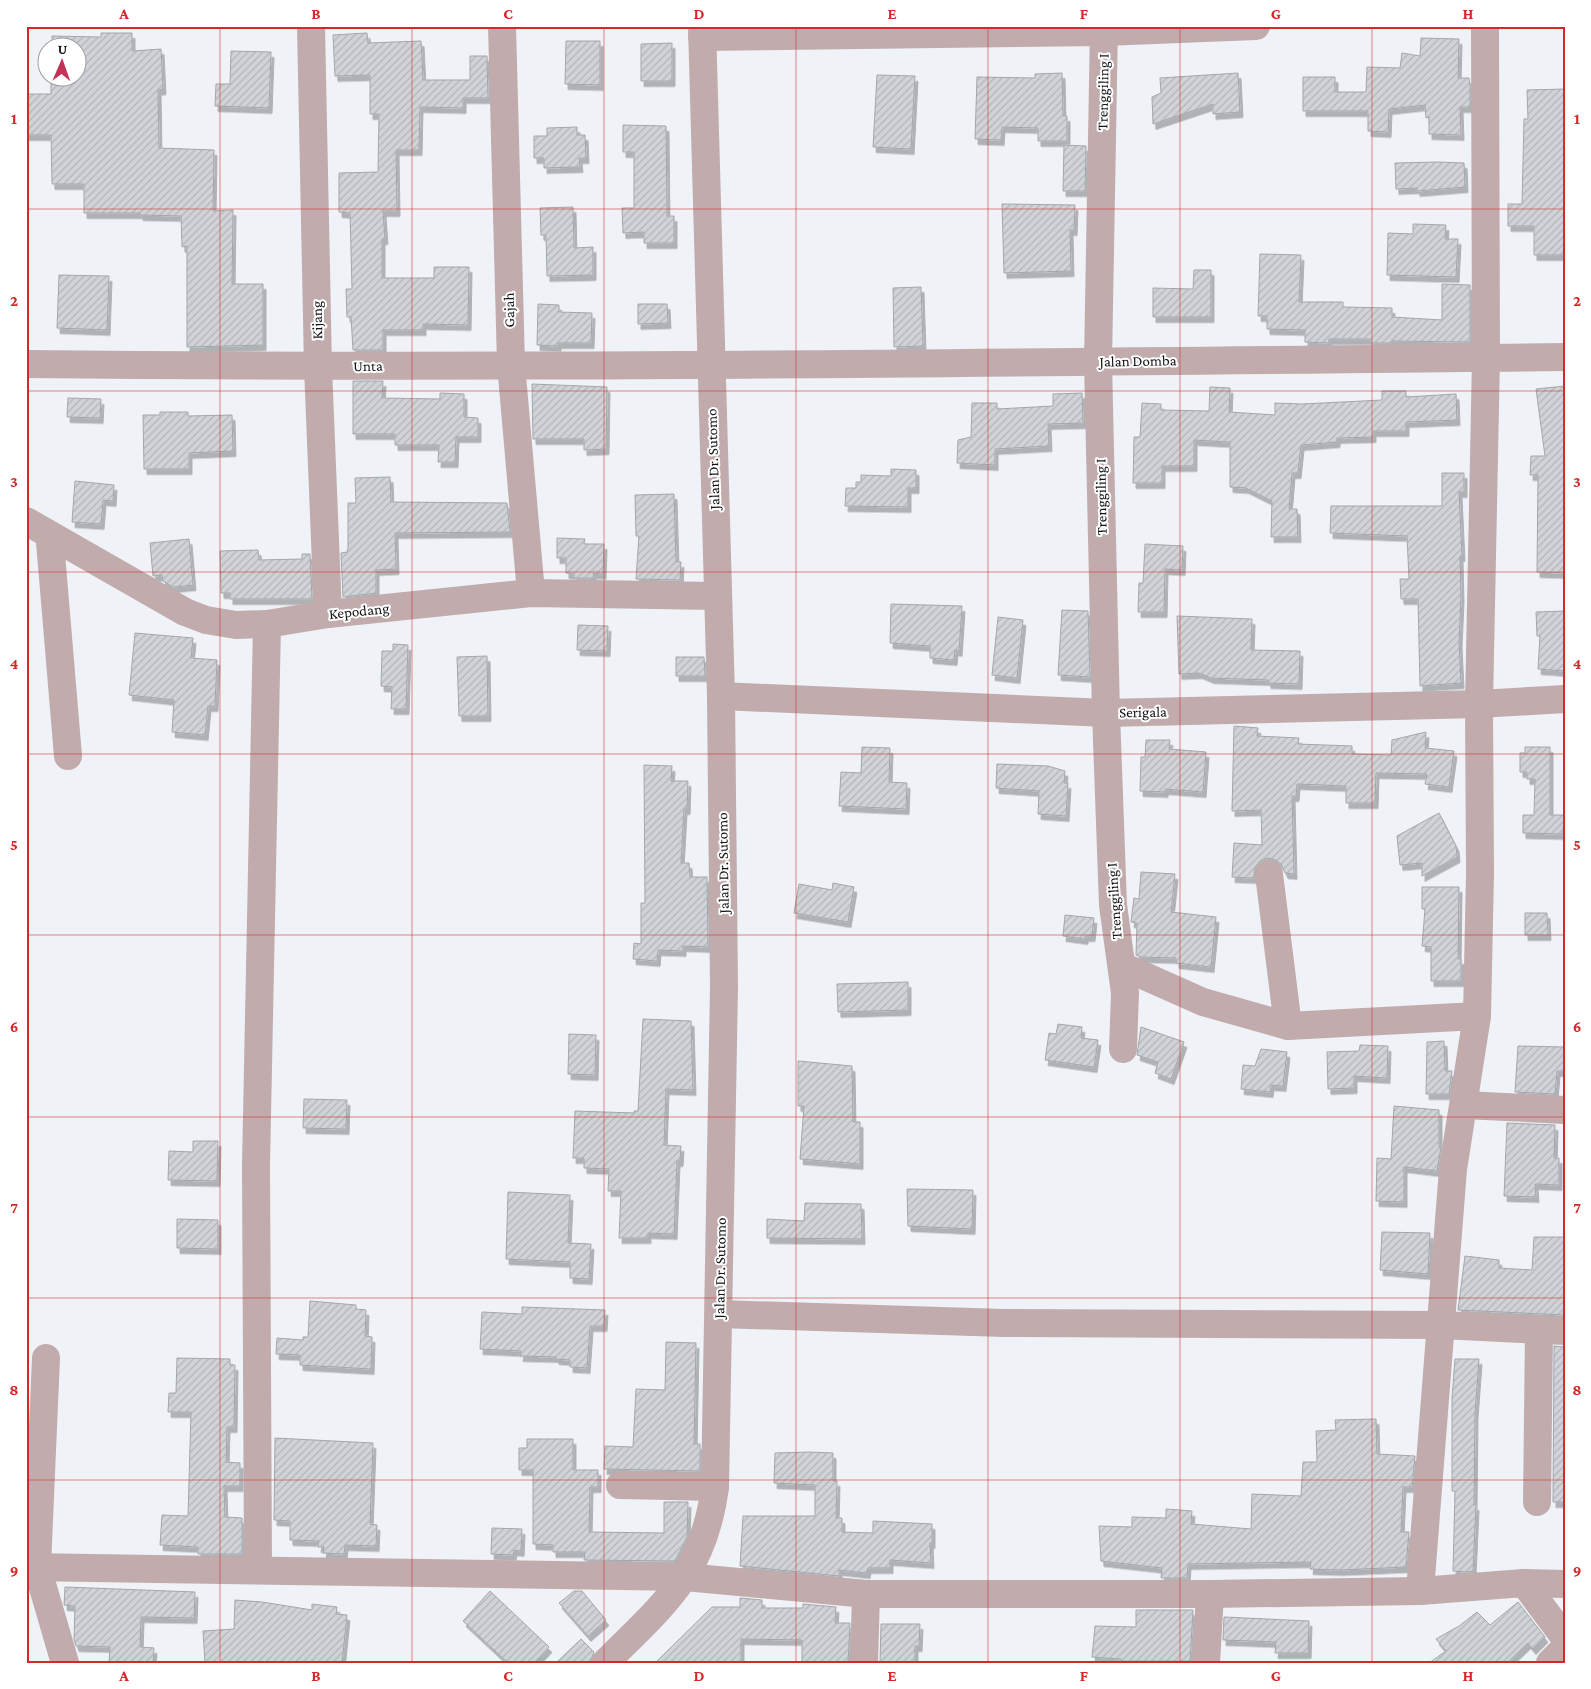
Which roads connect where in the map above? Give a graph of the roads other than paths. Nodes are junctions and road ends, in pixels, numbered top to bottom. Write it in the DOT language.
graph roads {
  1 [pos="311,26"];
  2 [pos="502,26"];
  3 [pos="1256,26"];
  4 [pos="1485,26"];
  5 [pos="1104,29"];
  6 [pos="702,32"];
  7 [pos="1565,357"];
  8 [pos="1486,358"];
  9 [pos="1098,362"];
  10 [pos="26,364"];
  11 [pos="511,364"];
  12 [pos="711,365"];
  13 [pos="318,367"];
  14 [pos="26,521"];
  15 [pos="46,543"];
  16 [pos="531,593"];
  17 [pos="718,596"];
  18 [pos="328,614"];
  19 [pos="267,624"];
  20 [pos="721,696"];
  21 [pos="1565,699"];
  22 [pos="1479,704"];
  23 [pos="1106,713"];
  24 [pos="68,756"];
  25 [pos="1269,874"];
  26 [pos="1122,966"];
  27 [pos="1477,1016"];
  28 [pos="1288,1026"];
  29 [pos="1123,1049"];
  30 [pos="1464,1105"];
  31 [pos="1565,1110"];
  32 [pos="719,1314"];
  33 [pos="1441,1325"];
  34 [pos="1552,1330"];
  35 [pos="46,1358"];
  36 [pos="620,1485"];
  37 [pos="715,1487"];
  38 [pos="1537,1502"];
  39 [pos="32,1567"];
  40 [pos="258,1570"];
  41 [pos="685,1577"];
  42 [pos="1524,1583"];
  43 [pos="1565,1584"];
  44 [pos="1420,1591"];
  45 [pos="866,1594"];
  46 [pos="1210,1594"];
  47 [pos="1565,1638"];
  48 [pos="1565,1648"];
  49 [pos="65,1663"];
  50 [pos="605,1663"];
  51 [pos="864,1663"];
  52 [pos="1206,1663"];
  53 [pos="1550,1663"];
  1 -- 13 [label="street, Kijang"];
  2 -- 11 [label="street, Gajah"];
  3 -- 5 [label="street"];
  4 -- 8 [label="street"];
  5 -- 6 [label="street"];
  5 -- 9 [label="street, Trenggiling I"];
  6 -- 12 [label="street, Jalan Dr. Sutomo"];
  7 -- 8 [label="street, Jalan Domba"];
  8 -- 9 [label="street, Jalan Domba"];
  8 -- 22 [label="street"];
  9 -- 12 [label="street, Jalan Domba"];
  9 -- 23 [label="street, Trenggiling I"];
  10 -- 13 [label="street, Unta"];
  11 -- 12 [label="street, Unta"];
  11 -- 13 [label="street, Unta"];
  11 -- 16 [label="street, Gajah"];
  12 -- 17 [label="street, Jalan Dr. Sutomo"];
  13 -- 18 [label="street, Kijang"];
  14 -- 15 [label="street, Kepodang"];
  15 -- 19 [label="street, Kepodang"];
  15 -- 24 [label="street"];
  16 -- 17 [label="street, Kepodang"];
  16 -- 18 [label="street, Kepodang"];
  17 -- 20 [label="street, Jalan Dr. Sutomo"];
  18 -- 19 [label="street, Kepodang"];
  19 -- 40 [label="street"];
  20 -- 23 [label="street, Serigala"];
  20 -- 32 [label="street, Jalan Dr. Sutomo"];
  21 -- 22 [label="street, Serigala"];
  22 -- 23 [label="street, Serigala"];
  22 -- 27 [label="street"];
  23 -- 26 [label="street, Trenggiling I"];
  25 -- 28 [label="street"];
  26 -- 28 [label="street"];
  26 -- 29 [label="street, Trenggiling I"];
  27 -- 28 [label="street"];
  27 -- 30 [label="street"];
  30 -- 31 [label="street"];
  30 -- 33 [label="street"];
  32 -- 33 [label="street"];
  32 -- 37 [label="street, Jalan Dr. Sutomo"];
  33 -- 34 [label="street"];
  33 -- 44 [label="street"];
  34 -- 38 [label="street"];
  35 -- 39 [label="street"];
  36 -- 37 [label="street"];
  37 -- 41 [label="street, Jalan Dr. Sutomo"];
  39 -- 40 [label="street"];
  39 -- 49 [label="street"];
  40 -- 41 [label="street"];
  41 -- 45 [label="street"];
  41 -- 50 [label="street, Jalan Dr. Sutomo"];
  42 -- 43 [label="street"];
  42 -- 44 [label="street"];
  42 -- 47 [label="street"];
  44 -- 46 [label="street"];
  45 -- 46 [label="street"];
  45 -- 51 [label="street"];
  46 -- 52 [label="street"];
  48 -- 53 [label="street"];
}
